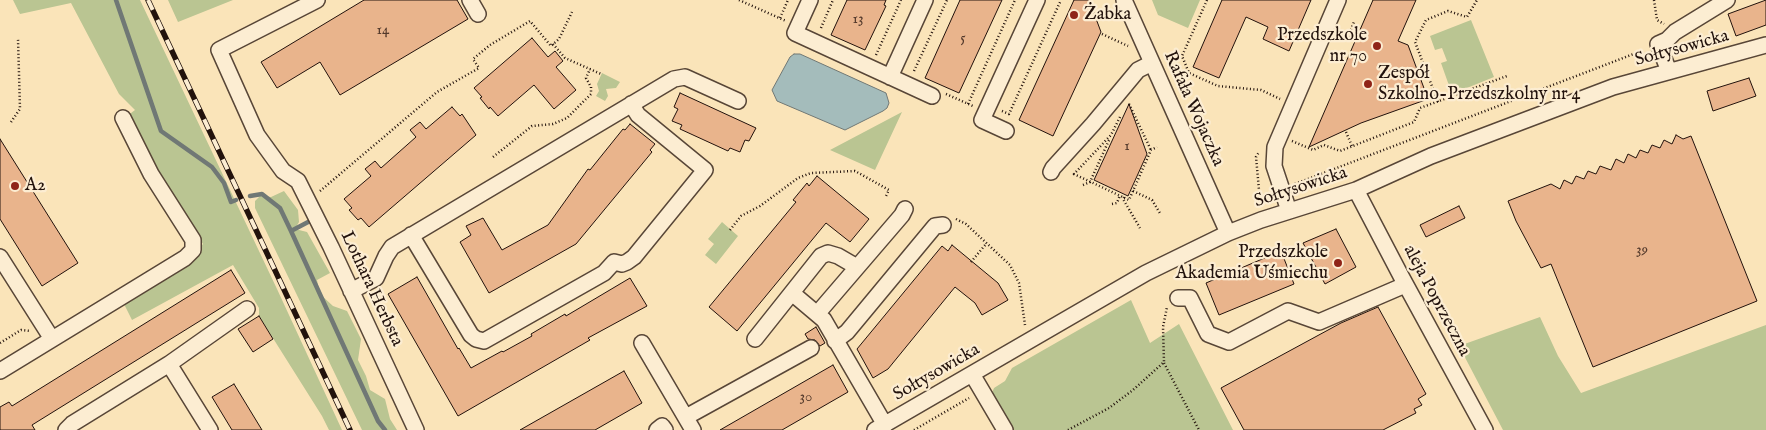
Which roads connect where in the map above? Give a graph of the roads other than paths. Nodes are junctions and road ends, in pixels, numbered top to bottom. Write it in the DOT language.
graph roads {
  1 [pos="317,0"];
  2 [pos="470,0"];
  3 [pos="810,0"];
  4 [pos="925,0"];
  5 [pos="1037,0"];
  6 [pos="1124,0"];
  7 [pos="1338,0"];
  8 [pos="1727,0"];
  9 [pos="478,14"];
  10 [pos="1766,45"];
  11 [pos="1152,64"];
  12 [pos="1669,71"];
  13 [pos="890,77"];
  14 [pos="932,96"];
  15 [pos="738,101"];
  16 [pos="631,104"];
  17 [pos="124,118"];
  18 [pos="1006,131"];
  19 [pos="1051,172"];
  20 [pos="1356,190"];
  21 [pos="905,209"];
  22 [pos="1289,211"];
  23 [pos="948,222"];
  24 [pos="1228,233"];
  25 [pos="411,235"];
  26 [pos="0,257"];
  27 [pos="857,267"];
  28 [pos="1406,285"];
  29 [pos="351,291"];
  30 [pos="792,293"];
  31 [pos="1174,298"];
  32 [pos="247,309"];
  33 [pos="817,314"];
  34 [pos="755,338"];
  35 [pos="52,339"];
  36 [pos="836,341"];
  37 [pos="642,343"];
  38 [pos="811,348"];
  39 [pos="168,364"];
  40 [pos="0,371"];
  41 [pos="972,374"];
  42 [pos="689,424"];
  43 [pos="880,427"];
  44 [pos="66,430"];
  45 [pos="210,430"];
  46 [pos="416,430"];
  47 [pos="656,430"];
  48 [pos="664,430"];
  49 [pos="1005,430"];
  50 [pos="1485,430"];
  1 -- 29 [label="street, Lothara Herbsta"];
  2 -- 9 [label="street"];
  3 -- 13 [label="street"];
  4 -- 13 [label="street"];
  5 -- 18 [label="street"];
  6 -- 11 [label="street, Rafała Wojaczka"];
  7 -- 22 [label="street"];
  8 -- 12 [label="street"];
  10 -- 12 [label="street, Sołtysowicka"];
  11 -- 19 [label="street"];
  11 -- 24 [label="street, Rafała Wojaczka"];
  12 -- 20 [label="street, Sołtysowicka"];
  13 -- 14 [label="street"];
  15 -- 16 [label="street"];
  16 -- 25 [label="street"];
  16 -- 25 [label="street"];
  17 -- 35 [label="street"];
  20 -- 22 [label="street, Sołtysowicka"];
  20 -- 28 [label="street, aleja Poprzeczna"];
  21 -- 27 [label="street"];
  22 -- 24 [label="street, Sołtysowicka"];
  23 -- 36 [label="street"];
  24 -- 41 [label="street, Sołtysowicka"];
  25 -- 29 [label="street"];
  26 -- 35 [label="street"];
  27 -- 30 [label="street"];
  27 -- 33 [label="street"];
  28 -- 31 [label="street"];
  28 -- 50 [label="street, aleja Poprzeczna"];
  29 -- 46 [label="street, Lothara Herbsta"];
  30 -- 33 [label="street"];
  30 -- 34 [label="street"];
  32 -- 39 [label="street"];
  33 -- 36 [label="street"];
  35 -- 40 [label="street"];
  36 -- 43 [label="street"];
  37 -- 42 [label="street"];
  38 -- 42 [label="street"];
  39 -- 44 [label="street"];
  39 -- 45 [label="street"];
  41 -- 43 [label="street, Sołtysowicka"];
  41 -- 49 [label="street"];
  47 -- 48 [label="street"];
}
